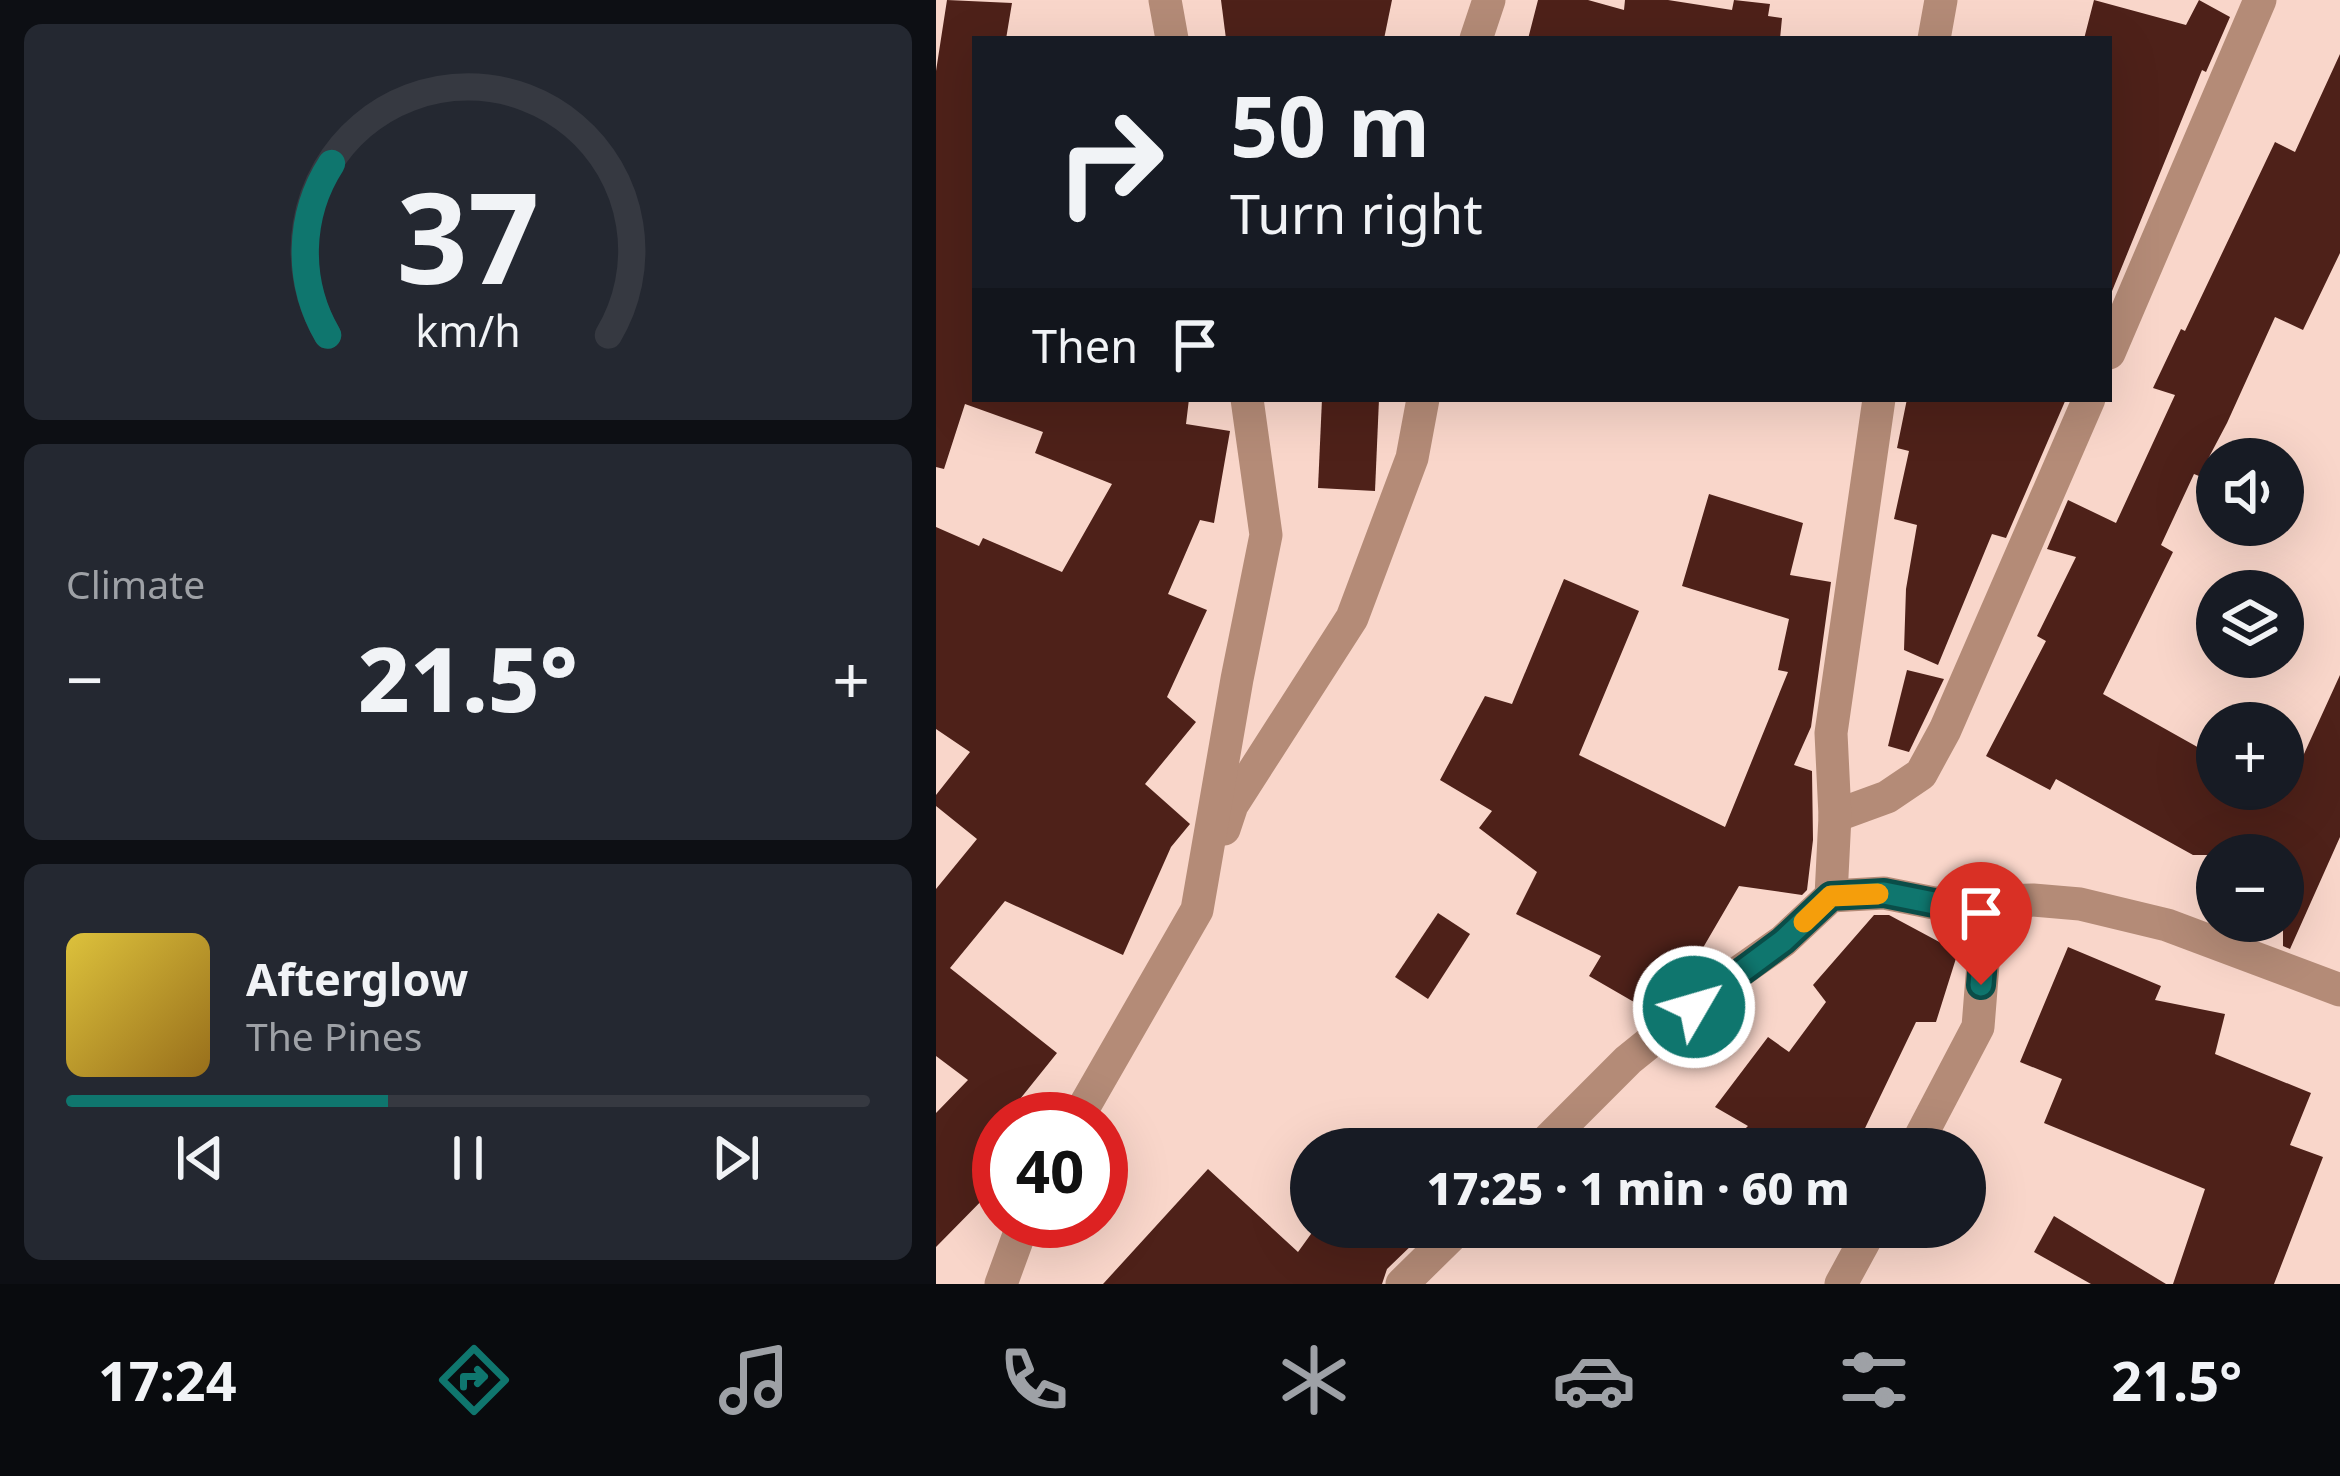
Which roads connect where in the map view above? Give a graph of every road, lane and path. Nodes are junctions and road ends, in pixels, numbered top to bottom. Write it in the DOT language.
graph roads {
  1 [pos="1165,0"];
  2 [pos="1489,0"];
  3 [pos="1941,0"];
  4 [pos="2260,0"];
  5 [pos="1171,36"];
  6 [pos="1477,36"];
  7 [pos="1935,36"];
  8 [pos="2112,346"];
  9 [pos="1247,402"];
  10 [pos="1422,402"];
  11 [pos="1879,402"];
  12 [pos="2088,402"];
  13 [pos="1834,815"];
  14 [pos="1831,896"];
  15 [pos="1988,901"];
  16 [pos="1197,910"];
  17 [pos="2340,990"];
  18 [pos="1093,1092"];
  19 [pos="1560,1128"];
  20 [pos="1925,1128"];
  21 [pos="1014,1248"];
  22 [pos="1439,1248"];
  23 [pos="1861,1248"];
  24 [pos="1001,1284"];
  25 [pos="1402,1284"];
  26 [pos="1841,1284"];
  1 -- 5 [label="street"];
  2 -- 6 [label="street"];
  3 -- 7 [label="street"];
  4 -- 8 [label="street"];
  9 -- 16 [label="street"];
  10 -- 16 [label="street"];
  11 -- 13 [label="street"];
  12 -- 13 [label="street"];
  13 -- 14 [label="street"];
  14 -- 15 [label="street"];
  14 -- 19 [label="street"];
  15 -- 17 [label="street"];
  15 -- 20 [label="street"];
  16 -- 18 [label="street"];
  21 -- 24 [label="street"];
  22 -- 25 [label="street"];
  23 -- 26 [label="street"];
}
